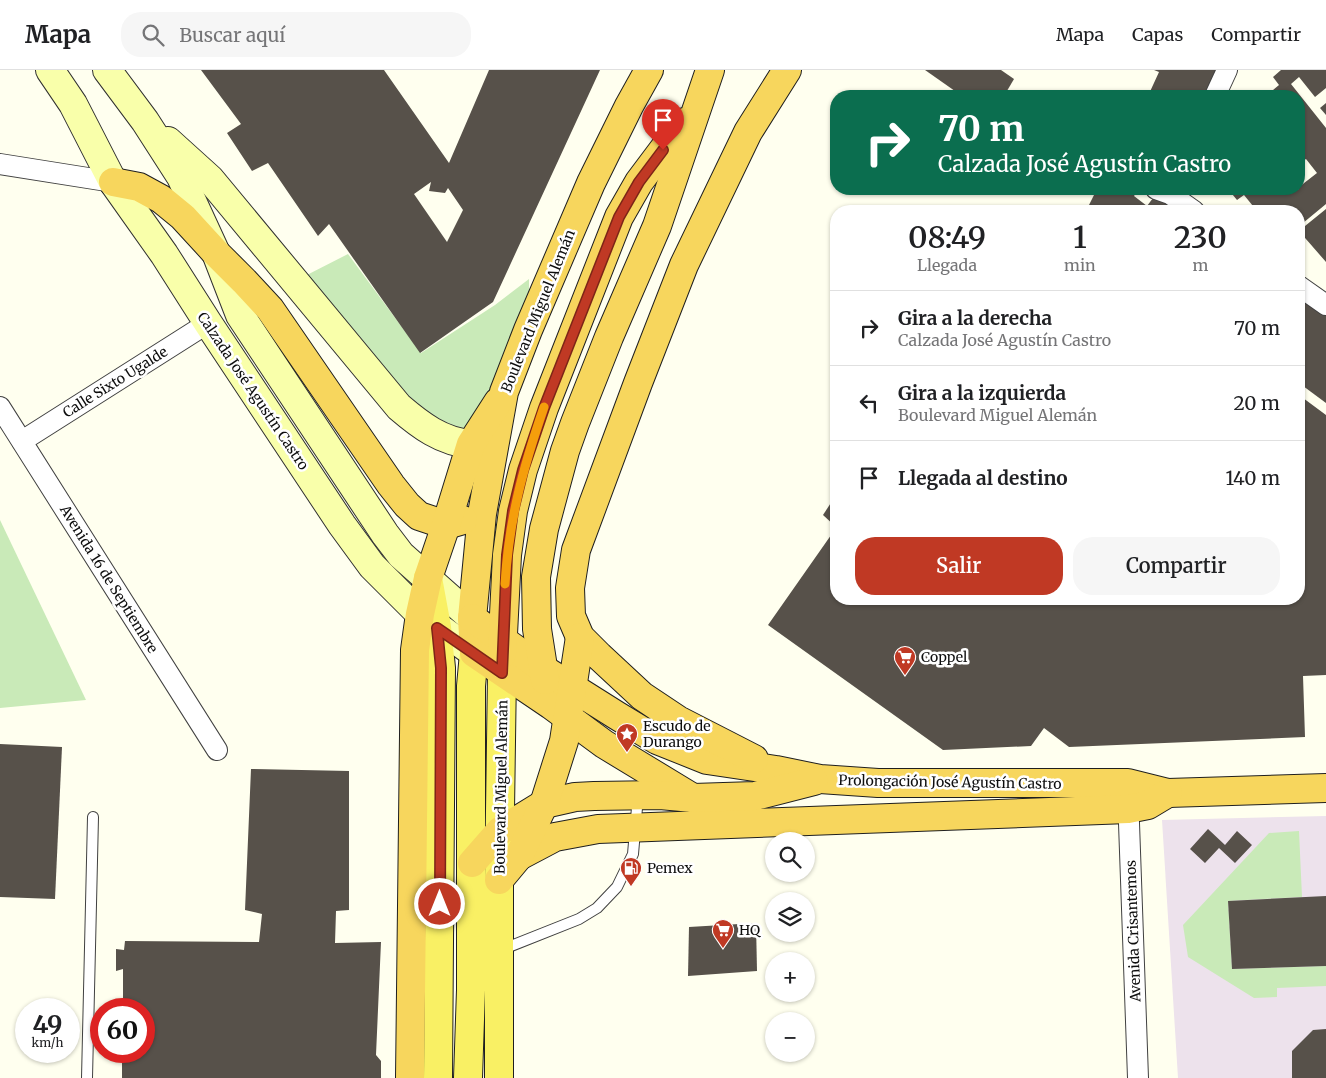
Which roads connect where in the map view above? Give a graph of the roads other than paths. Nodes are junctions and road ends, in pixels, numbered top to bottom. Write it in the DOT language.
graph roads {
  1 [pos="50,70"];
  2 [pos="107,70"];
  3 [pos="649,70"];
  4 [pos="710,70"];
  5 [pos="726,70"];
  6 [pos="787,70"];
  7 [pos="1228,70"];
  8 [pos="1218,90"];
  9 [pos="698,104"];
  10 [pos="145,121"];
  11 [pos="0,164"];
  12 [pos="113,182"];
  13 [pos="1172,195"];
  14 [pos="1186,205"];
  15 [pos="216,253"];
  16 [pos="1305,290"];
  17 [pos="1326,305"];
  18 [pos="208,323"];
  19 [pos="609,337"];
  20 [pos="638,383"];
  21 [pos="504,392"];
  22 [pos="1,411"];
  23 [pos="22,441"];
  24 [pos="471,444"];
  25 [pos="513,511"];
  26 [pos="482,514"];
  27 [pos="446,525"];
  28 [pos="428,578"];
  29 [pos="472,618"];
  30 [pos="429,621"];
  31 [pos="580,637"];
  32 [pos="502,641"];
  33 [pos="474,653"];
  34 [pos="543,670"];
  35 [pos="502,673"];
  36 [pos="572,687"];
  37 [pos="559,711"];
  38 [pos="217,750"];
  39 [pos="776,770"];
  40 [pos="820,779"];
  41 [pos="1326,788"];
  42 [pos="638,795"];
  43 [pos="1128,796"];
  44 [pos="693,798"];
  45 [pos="544,804"];
  46 [pos="93,817"];
  47 [pos="746,822"];
  48 [pos="635,829"];
  49 [pos="500,830"];
  50 [pos="519,856"];
  51 [pos="472,863"];
  52 [pos="499,880"];
  53 [pos="485,954"];
  54 [pos="87,1078"];
  55 [pos="410,1078"];
  56 [pos="438,1078"];
  57 [pos="468,1078"];
  58 [pos="499,1078"];
  59 [pos="1138,1078"];
  1 -- 12 [label="main road, Calzada José Agustín Castro"];
  2 -- 10 [label="main road"];
  3 -- 21 [label="highway, Boulevard Miguel Alemán"];
  4 -- 9 [label="highway"];
  5 -- 9 [label="highway, Boulevard Miguel Alemán"];
  6 -- 20 [label="highway"];
  7 -- 8 [label="street"];
  9 -- 19 [label="highway"];
  9 -- 25 [label="highway, Boulevard Miguel Alemán"];
  10 -- 15 [label="main road"];
  10 -- 24 [label="main road"];
  11 -- 12 [label="street"];
  12 -- 15 [label="highway"];
  12 -- 18 [label="main road, Calzada José Agustín Castro"];
  13 -- 14 [label="street"];
  15 -- 27 [label="highway"];
  15 -- 28 [label="main road"];
  16 -- 17 [label="street"];
  18 -- 23 [label="street, Calle Sixto Ugalde"];
  18 -- 30 [label="main road, Calzada José Agustín Castro"];
  19 -- 20 [label="highway"];
  19 -- 34 [label="highway"];
  20 -- 31 [label="highway"];
  21 -- 24 [label="highway"];
  21 -- 26 [label="highway, Boulevard Miguel Alemán"];
  22 -- 23 [label="street, Avenida 16 de Septiembre"];
  23 -- 38 [label="street, Avenida 16 de Septiembre"];
  24 -- 27 [label="highway"];
  25 -- 26 [label="highway"];
  25 -- 32 [label="highway, Boulevard Miguel Alemán"];
  26 -- 27 [label="highway"];
  26 -- 29 [label="highway, Boulevard Miguel Alemán"];
  27 -- 28 [label="highway"];
  28 -- 29 [label="main road"];
  28 -- 30 [label="highway"];
  29 -- 32 [label="highway, Prolongación José Agustín Castro"];
  29 -- 33 [label="highway, Boulevard Miguel Alemán"];
  30 -- 33 [label="main road, Calzada José Agustín Castro"];
  30 -- 55 [label="highway"];
  30 -- 56 [label="main road"];
  31 -- 36 [label="highway"];
  31 -- 39 [label="highway"];
  32 -- 34 [label="highway, Prolongación José Agustín Castro"];
  32 -- 35 [label="highway, Boulevard Miguel Alemán"];
  33 -- 35 [label="highway, Calzada José Agustín Castro"];
  33 -- 51 [label="main road, Boulevard Miguel Alemán"];
  34 -- 36 [label="highway, Prolongación José Agustín Castro"];
  34 -- 37 [label="highway"];
  35 -- 37 [label="highway, Prolongación José Agustín Castro"];
  35 -- 49 [label="main road, Boulevard Miguel Alemán"];
  36 -- 37 [label="highway"];
  36 -- 39 [label="highway, Prolongación José Agustín Castro"];
  37 -- 44 [label="highway, Prolongación José Agustín Castro"];
  37 -- 45 [label="highway"];
  39 -- 40 [label="highway, Prolongación José Agustín Castro"];
  40 -- 43 [label="highway, Prolongación José Agustín Castro"];
  40 -- 44 [label="highway"];
  41 -- 43 [label="highway, Prolongación José Agustín Castro"];
  42 -- 44 [label="highway"];
  42 -- 45 [label="highway"];
  42 -- 48 [label="lane"];
  43 -- 47 [label="highway, Prolongación José Agustín Castro"];
  43 -- 59 [label="street, Avenida Crisantemos"];
  44 -- 47 [label="highway, Prolongación José Agustín Castro"];
  45 -- 49 [label="highway"];
  45 -- 50 [label="highway"];
  46 -- 54 [label="lane"];
  47 -- 48 [label="highway"];
  48 -- 50 [label="highway"];
  48 -- 53 [label="lane"];
  49 -- 51 [label="highway"];
  49 -- 52 [label="main road, Boulevard Miguel Alemán"];
  50 -- 52 [label="highway"];
  51 -- 53 [label="main road, Boulevard Miguel Alemán"];
  52 -- 53 [label="main road, Boulevard Miguel Alemán"];
  53 -- 57 [label="main road, Boulevard Miguel Alemán"];
  53 -- 58 [label="main road, Boulevard Miguel Alemán"];
}
